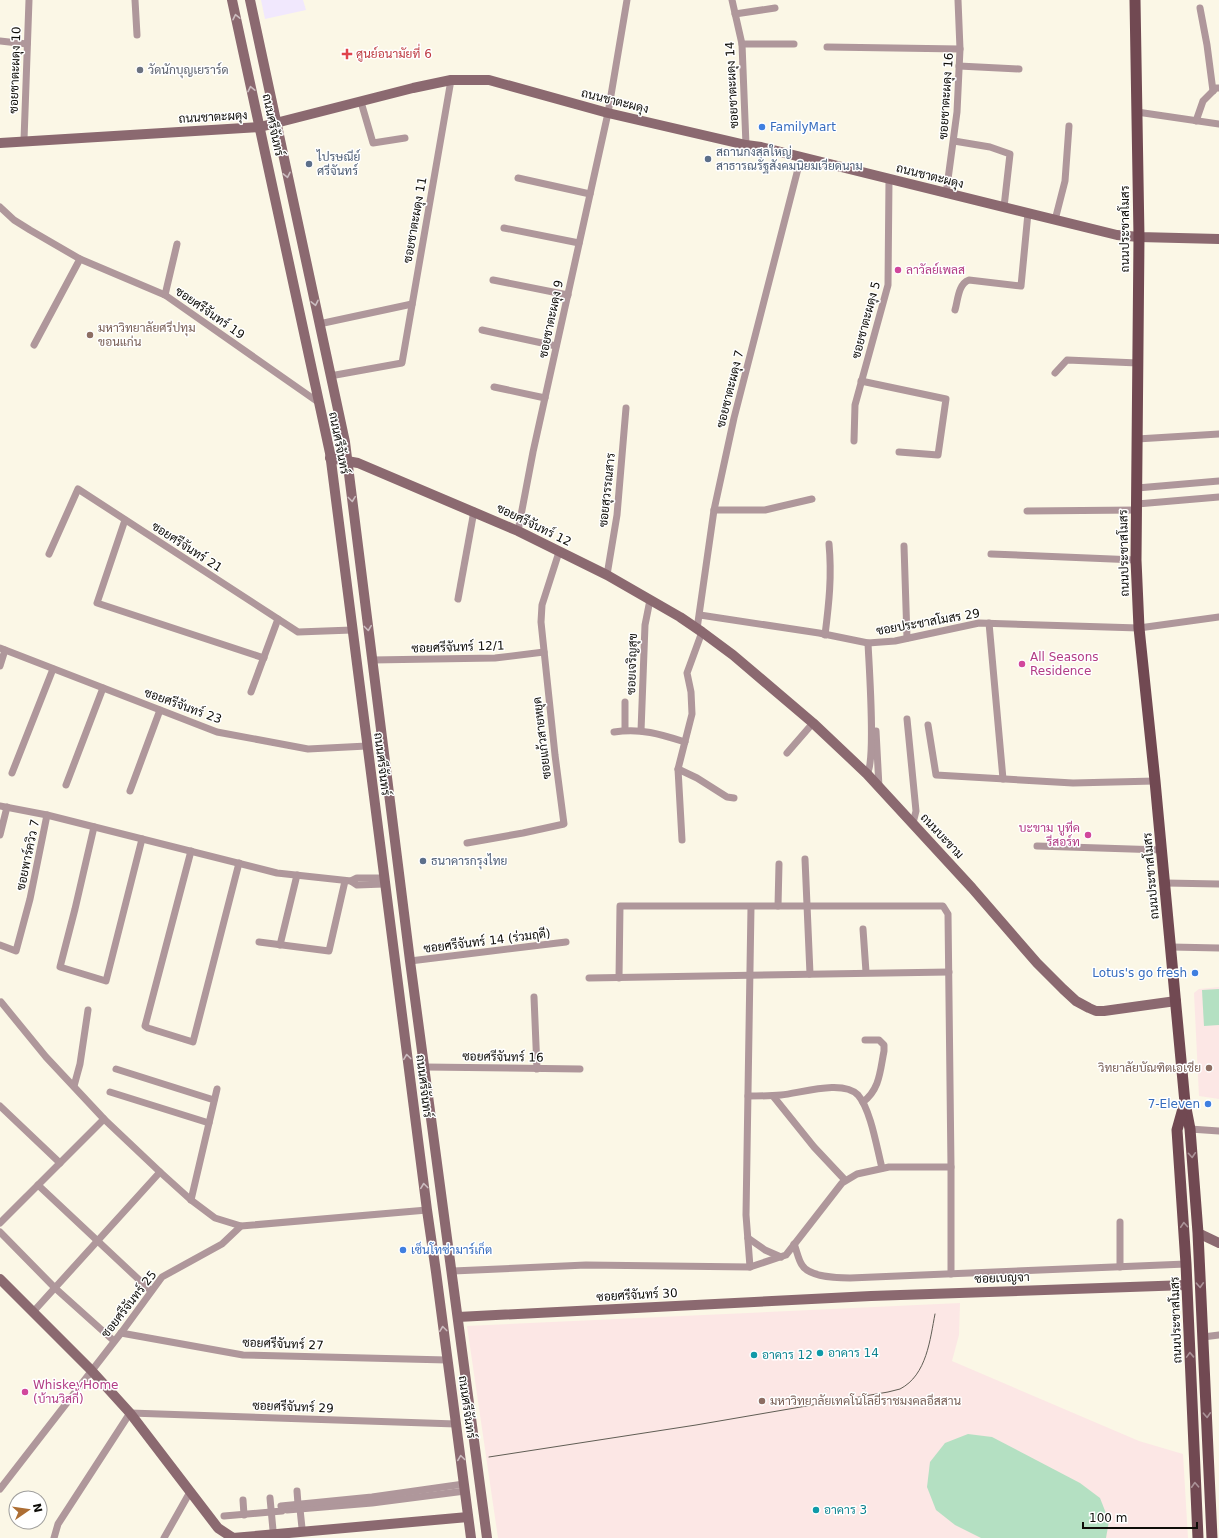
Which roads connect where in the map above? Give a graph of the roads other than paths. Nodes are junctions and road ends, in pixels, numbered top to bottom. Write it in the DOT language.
graph roads {
  1 [pos="29,0"];
  2 [pos="135,0"];
  3 [pos="232,0"];
  4 [pos="250,0"];
  5 [pos="627,0"];
  6 [pos="732,0"];
  7 [pos="958,0"];
  8 [pos="1135,0"];
  9 [pos="775,8"];
  10 [pos="1200,8"];
  11 [pos="735,14"];
  12 [pos="256,31"];
  13 [pos="240,34"];
  14 [pos="137,35"];
  15 [pos="0,41"];
  16 [pos="27,44"];
  17 [pos="742,44"];
  18 [pos="794,44"];
  19 [pos="827,47"];
  20 [pos="960,49"];
  21 [pos="959,66"];
  22 [pos="1019,69"];
  23 [pos="451,80"];
  24 [pos="1216,90"];
  25 [pos="361,102"];
  26 [pos="1137,112"];
  27 [pos="608,113"];
  28 [pos="1196,121"];
  29 [pos="276,124"];
  30 [pos="1219,124"];
  31 [pos="1070,126"];
  32 [pos="260,127"];
  33 [pos="405,138"];
  34 [pos="24,140"];
  35 [pos="954,141"];
  36 [pos="0,143"];
  37 [pos="746,145"];
  38 [pos="801,157"];
  39 [pos="518,178"];
  40 [pos="889,180"];
  41 [pos="590,194"];
  42 [pos="946,194"];
  43 [pos="0,207"];
  44 [pos="1004,207"];
  45 [pos="1028,213"];
  46 [pos="1055,220"];
  47 [pos="504,228"];
  48 [pos="1139,237"];
  49 [pos="1219,239"];
  50 [pos="579,243"];
  51 [pos="177,244"];
  52 [pos="80,259"];
  53 [pos="493,280"];
  54 [pos="165,295"];
  55 [pos="568,295"];
  56 [pos="412,304"];
  57 [pos="956,310"];
  58 [pos="319,324"];
  59 [pos="482,330"];
  60 [pos="34,345"];
  61 [pos="556,346"];
  62 [pos="1138,363"];
  63 [pos="1055,373"];
  64 [pos="330,376"];
  65 [pos="861,381"];
  66 [pos="494,387"];
  67 [pos="545,398"];
  68 [pos="318,402"];
  69 [pos="626,408"];
  70 [pos="1219,434"];
  71 [pos="1137,439"];
  72 [pos="854,441"];
  73 [pos="899,452"];
  74 [pos="330,458"];
  75 [pos="347,461"];
  76 [pos="1219,481"];
  77 [pos="1137,488"];
  78 [pos="1219,497"];
  79 [pos="812,499"];
  80 [pos="1137,507"];
  81 [pos="714,510"];
  82 [pos="474,511"];
  83 [pos="1027,511"];
  84 [pos="125,520"];
  85 [pos="518,530"];
  86 [pos="829,544"];
  87 [pos="904,546"];
  88 [pos="559,552"];
  89 [pos="49,554"];
  90 [pos="991,554"];
  91 [pos="1136,560"];
  92 [pos="607,575"];
  93 [pos="458,599"];
  94 [pos="650,600"];
  95 [pos="700,615"];
  96 [pos="1219,617"];
  97 [pos="278,619"];
  98 [pos="989,623"];
  99 [pos="1139,628"];
  100 [pos="352,630"];
  101 [pos="700,631"];
  102 [pos="825,635"];
  103 [pos="907,638"];
  104 [pos="868,643"];
  105 [pos="3,649"];
  106 [pos="544,652"];
  107 [pos="264,658"];
  108 [pos="372,660"];
  109 [pos="0,666"];
  110 [pos="53,669"];
  111 [pos="103,688"];
  112 [pos="251,692"];
  113 [pos="625,702"];
  114 [pos="160,710"];
  115 [pos="907,718"];
  116 [pos="813,723"];
  117 [pos="928,725"];
  118 [pos="625,730"];
  119 [pos="641,730"];
  120 [pos="876,731"];
  121 [pos="614,732"];
  122 [pos="685,742"];
  123 [pos="366,746"];
  124 [pos="787,753"];
  125 [pos="678,769"];
  126 [pos="12,773"];
  127 [pos="866,774"];
  128 [pos="1003,779"];
  129 [pos="1155,781"];
  130 [pos="66,784"];
  131 [pos="879,787"];
  132 [pos="130,791"];
  133 [pos="734,798"];
  134 [pos="4,806"];
  135 [pos="47,815"];
  136 [pos="913,823"];
  137 [pos="94,827"];
  138 [pos="0,835"];
  139 [pos="142,839"];
  140 [pos="682,840"];
  141 [pos="467,843"];
  142 [pos="1037,846"];
  143 [pos="1162,850"];
  144 [pos="191,851"];
  145 [pos="805,859"];
  146 [pos="239,863"];
  147 [pos="779,864"];
  148 [pos="297,875"];
  149 [pos="348,881"];
  150 [pos="384,881"];
  151 [pos="1165,883"];
  152 [pos="1219,884"];
  153 [pos="778,906"];
  154 [pos="807,906"];
  155 [pos="751,907"];
  156 [pos="863,929"];
  157 [pos="259,942"];
  158 [pos="566,942"];
  159 [pos="0,945"];
  160 [pos="280,945"];
  161 [pos="1171,947"];
  162 [pos="1219,948"];
  163 [pos="410,961"];
  164 [pos="866,972"];
  165 [pos="949,972"];
  166 [pos="810,974"];
  167 [pos="750,975"];
  168 [pos="589,978"];
  169 [pos="619,978"];
  170 [pos="534,997"];
  171 [pos="1176,1001"];
  172 [pos="1,1002"];
  173 [pos="88,1010"];
  174 [pos="865,1040"];
  175 [pos="425,1067"];
  176 [pos="537,1068"];
  177 [pos="116,1069"];
  178 [pos="580,1069"];
  179 [pos="74,1086"];
  180 [pos="217,1089"];
  181 [pos="110,1092"];
  182 [pos="748,1096"];
  183 [pos="773,1096"];
  184 [pos="214,1100"];
  185 [pos="863,1102"];
  186 [pos="1185,1103"];
  187 [pos="0,1106"];
  188 [pos="104,1119"];
  189 [pos="209,1123"];
  190 [pos="1190,1129"];
  191 [pos="1219,1131"];
  192 [pos="60,1163"];
  193 [pos="951,1167"];
  194 [pos="882,1168"];
  195 [pos="160,1172"];
  196 [pos="845,1180"];
  197 [pos="38,1185"];
  198 [pos="191,1200"];
  199 [pos="427,1210"];
  200 [pos="1120,1222"];
  201 [pos="0,1223"];
  202 [pos="241,1226"];
  203 [pos="0,1232"];
  204 [pos="1198,1233"];
  205 [pos="748,1238"];
  206 [pos="97,1242"];
  207 [pos="1219,1243"];
  208 [pos="794,1244"];
  209 [pos="781,1257"];
  210 [pos="1186,1264"];
  211 [pos="750,1267"];
  212 [pos="1120,1267"];
  213 [pos="453,1271"];
  214 [pos="436,1272"];
  215 [pos="951,1274"];
  216 [pos="0,1279"];
  217 [pos="1187,1285"];
  218 [pos="55,1288"];
  219 [pos="151,1291"];
  220 [pos="818,1299"];
  221 [pos="33,1312"];
  222 [pos="458,1317"];
  223 [pos="120,1333"];
  224 [pos="1219,1335"];
  225 [pos="1203,1337"];
  226 [pos="114,1341"];
  227 [pos="447,1360"];
  228 [pos="91,1370"];
  229 [pos="130,1413"];
  230 [pos="456,1424"];
  231 [pos="464,1487"];
  232 [pos="0,1489"];
  233 [pos="297,1491"];
  234 [pos="190,1492"];
  235 [pos="270,1498"];
  236 [pos="242,1500"];
  237 [pos="299,1507"];
  238 [pos="287,1510"];
  239 [pos="271,1512"];
  240 [pos="244,1515"];
  241 [pos="224,1516"];
  242 [pos="468,1517"];
  243 [pos="302,1528"];
  244 [pos="273,1530"];
  245 [pos="54,1538"];
  246 [pos="164,1538"];
  247 [pos="471,1538"];
  248 [pos="487,1538"];
  249 [pos="1198,1538"];
  250 [pos="1212,1538"];
  1 -- 16 [label="street, ซอยชาตะผดุง 10"];
  2 -- 14 [label="street"];
  13 -- 3 [label="street, ถนนศรีจันทร์, one-way"];
  4 -- 12 [label="street, ถนนศรีจันทร์"];
  5 -- 27 [label="street, ซอยชาตะผดุง 9"];
  6 -- 11 [label="street, ซอยชาตะผดุง 14"];
  7 -- 20 [label="street, ซอยชาตะผดุง 16"];
  8 -- 26 [label="main road, ถนนประชาสโมสร"];
  9 -- 11 [label="street"];
  10 -- 24 [label="street"];
  11 -- 17 [label="street, ซอยชาตะผดุง 14"];
  12 -- 13 [label="street"];
  12 -- 29 [label="street, ถนนศรีจันทร์"];
  32 -- 13 [label="street, ถนนศรีจันทร์, one-way"];
  15 -- 16 [label="street"];
  16 -- 34 [label="street, ซอยชาตะผดุง 10"];
  17 -- 18 [label="street"];
  17 -- 37 [label="street, ซอยชาตะผดุง 14"];
  19 -- 20 [label="street"];
  20 -- 21 [label="street, ซอยชาตะผดุง 16"];
  21 -- 22 [label="street"];
  21 -- 35 [label="street, ซอยชาตะผดุง 16"];
  23 -- 25 [label="street, ถนนชาตะผดุง"];
  23 -- 27 [label="street, ถนนชาตะผดุง"];
  23 -- 56 [label="street, ซอยชาตะผดุง 11"];
  24 -- 28 [label="street"];
  25 -- 29 [label="street, ถนนชาตะผดุง"];
  25 -- 33 [label="street"];
  26 -- 28 [label="street"];
  26 -- 48 [label="main road, ถนนประชาสโมสร"];
  27 -- 37 [label="street, ถนนชาตะผดุง"];
  27 -- 41 [label="street, ซอยชาตะผดุง 9"];
  28 -- 30 [label="street"];
  29 -- 32 [label="street, ถนนชาตะผดุง"];
  29 -- 58 [label="street, ถนนศรีจันทร์, one-way"];
  31 -- 46 [label="street"];
  32 -- 34 [label="street, ถนนชาตะผดุง"];
  32 -- 68 [label="street, ถนนศรีจันทร์"];
  34 -- 36 [label="street, ถนนชาตะผดุง"];
  35 -- 42 [label="street, ซอยชาตะผดุง 16"];
  35 -- 44 [label="street"];
  37 -- 38 [label="street, ถนนชาตะผดุง"];
  38 -- 40 [label="street, ถนนชาตะผดุง"];
  38 -- 81 [label="street, ซอยชาตะผดุง 7"];
  39 -- 41 [label="street"];
  40 -- 42 [label="street, ถนนชาตะผดุง"];
  40 -- 65 [label="street, ซอยชาตะผดุง 5"];
  41 -- 50 [label="street, ซอยชาตะผดุง 9"];
  42 -- 44 [label="street, ถนนชาตะผดุง"];
  43 -- 52 [label="street, ซอยศรีจันทร์ 19"];
  44 -- 45 [label="street, ถนนชาตะผดุง"];
  45 -- 46 [label="street, ถนนชาตะผดุง"];
  45 -- 57 [label="street"];
  46 -- 48 [label="street, ถนนชาตะผดุง"];
  47 -- 50 [label="street"];
  48 -- 49 [label="street, ถนนชาตะผดุง"];
  48 -- 62 [label="main road, ถนนประชาสโมสร"];
  50 -- 55 [label="street, ซอยชาตะผดุง 9"];
  51 -- 54 [label="street"];
  52 -- 54 [label="street, ซอยศรีจันทร์ 19"];
  52 -- 60 [label="street"];
  53 -- 55 [label="street"];
  54 -- 68 [label="street, ซอยศรีจันทร์ 19"];
  55 -- 61 [label="street, ซอยชาตะผดุง 9"];
  56 -- 58 [label="street"];
  56 -- 64 [label="street, ซอยชาตะผดุง 11"];
  58 -- 64 [label="street, ถนนศรีจันทร์"];
  59 -- 61 [label="street"];
  61 -- 67 [label="street, ซอยชาตะผดุง 9"];
  62 -- 63 [label="street"];
  62 -- 71 [label="main road, ถนนประชาสโมสร"];
  64 -- 75 [label="street, ถนนศรีจันทร์"];
  65 -- 72 [label="street, ซอยชาตะผดุง 5"];
  65 -- 73 [label="street"];
  66 -- 67 [label="street"];
  67 -- 85 [label="street, ซอยชาตะผดุง 9"];
  68 -- 74 [label="street, ถนนศรีจันทร์"];
  69 -- 92 [label="street, ซอยสุวรรณสาร"];
  70 -- 71 [label="street"];
  71 -- 77 [label="main road, ถนนประชาสโมสร"];
  74 -- 75 [label="street, ซอยศรีจันทร์ 12"];
  74 -- 100 [label="street, ถนนศรีจันทร์"];
  75 -- 82 [label="street, ซอยศรีจันทร์ 12"];
  75 -- 108 [label="street, ถนนศรีจันทร์, one-way"];
  76 -- 77 [label="street"];
  77 -- 80 [label="main road, ถนนประชาสโมสร"];
  78 -- 80 [label="street"];
  79 -- 81 [label="street"];
  80 -- 83 [label="street"];
  80 -- 91 [label="main road, ถนนประชาสโมสร"];
  81 -- 95 [label="street, ซอยชาตะผดุง 7"];
  82 -- 85 [label="street, ซอยศรีจันทร์ 12"];
  82 -- 93 [label="street"];
  84 -- 89 [label="street, ซอยศรีจันทร์ 21"];
  84 -- 97 [label="street, ซอยศรีจันทร์ 21"];
  84 -- 107 [label="street"];
  85 -- 88 [label="street, ซอยศรีจันทร์ 12"];
  86 -- 102 [label="street"];
  87 -- 103 [label="street"];
  88 -- 92 [label="street, ซอยศรีจันทร์ 12"];
  88 -- 106 [label="street, ซอยแก้วสายหยุด"];
  90 -- 91 [label="street"];
  91 -- 99 [label="main road, ถนนประชาสโมสร"];
  92 -- 94 [label="street, ซอยศรีจันทร์ 12"];
  94 -- 101 [label="street, ซอยศรีจันทร์ 12"];
  94 -- 119 [label="street, ซอยเจริญสุข"];
  95 -- 101 [label="street, ซอยชาตะผดุง 7"];
  95 -- 102 [label="street, ซอยประชาสโมสร 29"];
  96 -- 99 [label="street, ซอยประชาสโมสร 29"];
  97 -- 100 [label="street, ซอยศรีจันทร์ 21"];
  97 -- 107 [label="street"];
  98 -- 99 [label="street, ซอยประชาสโมสร 29"];
  98 -- 103 [label="street, ซอยประชาสโมสร 29"];
  98 -- 128 [label="street"];
  99 -- 129 [label="main road, ถนนประชาสโมสร"];
  100 -- 123 [label="street, ถนนศรีจันทร์"];
  101 -- 116 [label="street, ถนนบะขาม"];
  101 -- 122 [label="street, ซอยชาตะผดุง 7"];
  102 -- 104 [label="street, ซอยประชาสโมสร 29"];
  103 -- 104 [label="street, ซอยประชาสโมสร 29"];
  104 -- 127 [label="street"];
  105 -- 109 [label="street"];
  105 -- 110 [label="street, ซอยศรีจันทร์ 23"];
  106 -- 108 [label="street, ซอยศรีจันทร์ 12/1"];
  106 -- 141 [label="street, ซอยแก้วสายหยุด"];
  107 -- 112 [label="street"];
  108 -- 163 [label="street, ถนนศรีจันทร์"];
  110 -- 111 [label="street, ซอยศรีจันทร์ 23"];
  110 -- 126 [label="street"];
  111 -- 114 [label="street, ซอยศรีจันทร์ 23"];
  111 -- 130 [label="street"];
  113 -- 118 [label="street"];
  114 -- 123 [label="street, ซอยศรีจันทร์ 23"];
  114 -- 132 [label="street"];
  115 -- 136 [label="street"];
  116 -- 124 [label="street"];
  116 -- 127 [label="street, ถนนบะขาม"];
  117 -- 128 [label="street"];
  118 -- 119 [label="street"];
  118 -- 121 [label="street"];
  119 -- 122 [label="street"];
  120 -- 131 [label="street"];
  122 -- 125 [label="street, ซอยชาตะผดุง 7"];
  123 -- 150 [label="street, ถนนศรีจันทร์"];
  125 -- 133 [label="street"];
  125 -- 140 [label="street, ซอยชาตะผดุง 7"];
  127 -- 131 [label="street, ถนนบะขาม"];
  128 -- 129 [label="street"];
  129 -- 143 [label="main road, ถนนประชาสโมสร"];
  131 -- 136 [label="street, ถนนบะขาม"];
  134 -- 135 [label="street"];
  134 -- 138 [label="street"];
  135 -- 137 [label="street"];
  135 -- 159 [label="street, ซอยพาร์ควิว 7"];
  136 -- 171 [label="street, ถนนบะขาม"];
  137 -- 139 [label="street"];
  137 -- 139 [label="street"];
  139 -- 144 [label="street"];
  142 -- 143 [label="street"];
  143 -- 151 [label="main road, ถนนประชาสโมสร"];
  144 -- 146 [label="street"];
  144 -- 146 [label="street"];
  145 -- 154 [label="street"];
  146 -- 148 [label="street"];
  147 -- 153 [label="street"];
  148 -- 149 [label="street"];
  148 -- 160 [label="street"];
  149 -- 150 [label="street"];
  149 -- 160 [label="street"];
  199 -- 150 [label="street, ถนนศรีจันทร์, one-way"];
  151 -- 152 [label="street"];
  151 -- 161 [label="main road, ถนนประชาสโมสร"];
  153 -- 154 [label="street"];
  153 -- 155 [label="street"];
  154 -- 165 [label="street"];
  154 -- 166 [label="street"];
  155 -- 167 [label="street"];
  155 -- 169 [label="street"];
  156 -- 164 [label="street"];
  157 -- 160 [label="street"];
  158 -- 163 [label="street, ซอยศรีจันทร์ 14 (ร่วมฤดี)"];
  161 -- 162 [label="street"];
  161 -- 171 [label="main road, ถนนประชาสโมสร"];
  163 -- 175 [label="street, ถนนศรีจันทร์"];
  164 -- 165 [label="street"];
  164 -- 166 [label="street"];
  165 -- 193 [label="street"];
  166 -- 167 [label="street"];
  167 -- 169 [label="street"];
  167 -- 182 [label="street"];
  168 -- 169 [label="street"];
  170 -- 176 [label="street"];
  171 -- 186 [label="main road, ถนนประชาสโมสร"];
  172 -- 179 [label="street"];
  173 -- 179 [label="street"];
  174 -- 185 [label="street"];
  175 -- 176 [label="street, ซอยศรีจันทร์ 16"];
  175 -- 213 [label="street, ถนนศรีจันทร์"];
  176 -- 178 [label="street, ซอยศรีจันทร์ 16"];
  177 -- 184 [label="street"];
  179 -- 188 [label="street"];
  180 -- 184 [label="street"];
  181 -- 189 [label="street"];
  182 -- 183 [label="street"];
  182 -- 205 [label="street"];
  183 -- 185 [label="street"];
  183 -- 196 [label="street"];
  184 -- 189 [label="street"];
  185 -- 194 [label="street"];
  186 -- 190 [label="main road, ถนนประชาสโมสร"];
  210 -- 186 [label="main road, ถนนประชาสโมสร, one-way"];
  187 -- 192 [label="street"];
  188 -- 192 [label="street"];
  188 -- 195 [label="street"];
  189 -- 198 [label="street"];
  190 -- 191 [label="street"];
  190 -- 204 [label="main road, ถนนประชาสโมสร, one-way"];
  192 -- 197 [label="street"];
  193 -- 194 [label="street"];
  193 -- 215 [label="street"];
  194 -- 196 [label="street"];
  195 -- 198 [label="street"];
  195 -- 206 [label="street"];
  196 -- 208 [label="street"];
  197 -- 201 [label="street"];
  197 -- 206 [label="street"];
  198 -- 202 [label="street"];
  199 -- 202 [label="street"];
  199 -- 214 [label="street, ถนนศรีจันทร์"];
  200 -- 212 [label="street"];
  202 -- 219 [label="street, ซอยศรีจันทร์ 25"];
  203 -- 218 [label="street"];
  204 -- 207 [label="street"];
  204 -- 225 [label="main road, ถนนประชาสโมสร, one-way"];
  205 -- 209 [label="street"];
  205 -- 211 [label="street"];
  206 -- 218 [label="street"];
  206 -- 219 [label="street"];
  208 -- 209 [label="street"];
  208 -- 215 [label="street"];
  209 -- 211 [label="street"];
  210 -- 212 [label="street"];
  210 -- 217 [label="main road, ถนนประชาสโมสร"];
  211 -- 213 [label="street"];
  212 -- 215 [label="street"];
  213 -- 214 [label="street"];
  213 -- 222 [label="street, ถนนศรีจันทร์"];
  227 -- 214 [label="street, ถนนศรีจันทร์, one-way"];
  216 -- 221 [label="street"];
  217 -- 220 [label="street, ซอยเบญจา"];
  249 -- 217 [label="main road, ถนนประชาสโมสร, one-way"];
  218 -- 221 [label="street"];
  218 -- 226 [label="street"];
  219 -- 223 [label="street, ซอยศรีจันทร์ 25"];
  220 -- 222 [label="street, ซอยศรีจันทร์ 30"];
  221 -- 228 [label="street"];
  222 -- 248 [label="street, ถนนศรีจันทร์"];
  223 -- 226 [label="street, ซอยศรีจันทร์ 25"];
  223 -- 227 [label="street, ซอยศรีจันทร์ 27"];
  224 -- 225 [label="street"];
  225 -- 250 [label="main road, ถนนประชาสโมสร, one-way"];
  226 -- 228 [label="street, ซอยศรีจันทร์ 25"];
  227 -- 230 [label="street, ถนนศรีจันทร์"];
  228 -- 229 [label="street"];
  228 -- 232 [label="street, ซอยศรีจันทร์ 25"];
  229 -- 230 [label="street, ซอยศรีจันทร์ 29"];
  229 -- 234 [label="street"];
  229 -- 245 [label="street"];
  231 -- 230 [label="street, ถนนศรีจันทร์, one-way"];
  231 -- 237 [label="street"];
  231 -- 242 [label="street, ถนนศรีจันทร์"];
  233 -- 237 [label="street"];
  234 -- 242 [label="street"];
  234 -- 246 [label="street"];
  235 -- 239 [label="street"];
  236 -- 240 [label="street"];
  237 -- 238 [label="street"];
  237 -- 239 [label="street"];
  237 -- 243 [label="street"];
  239 -- 240 [label="street"];
  239 -- 244 [label="street"];
  240 -- 241 [label="street"];
  242 -- 247 [label="street, ถนนศรีจันทร์"];
}
